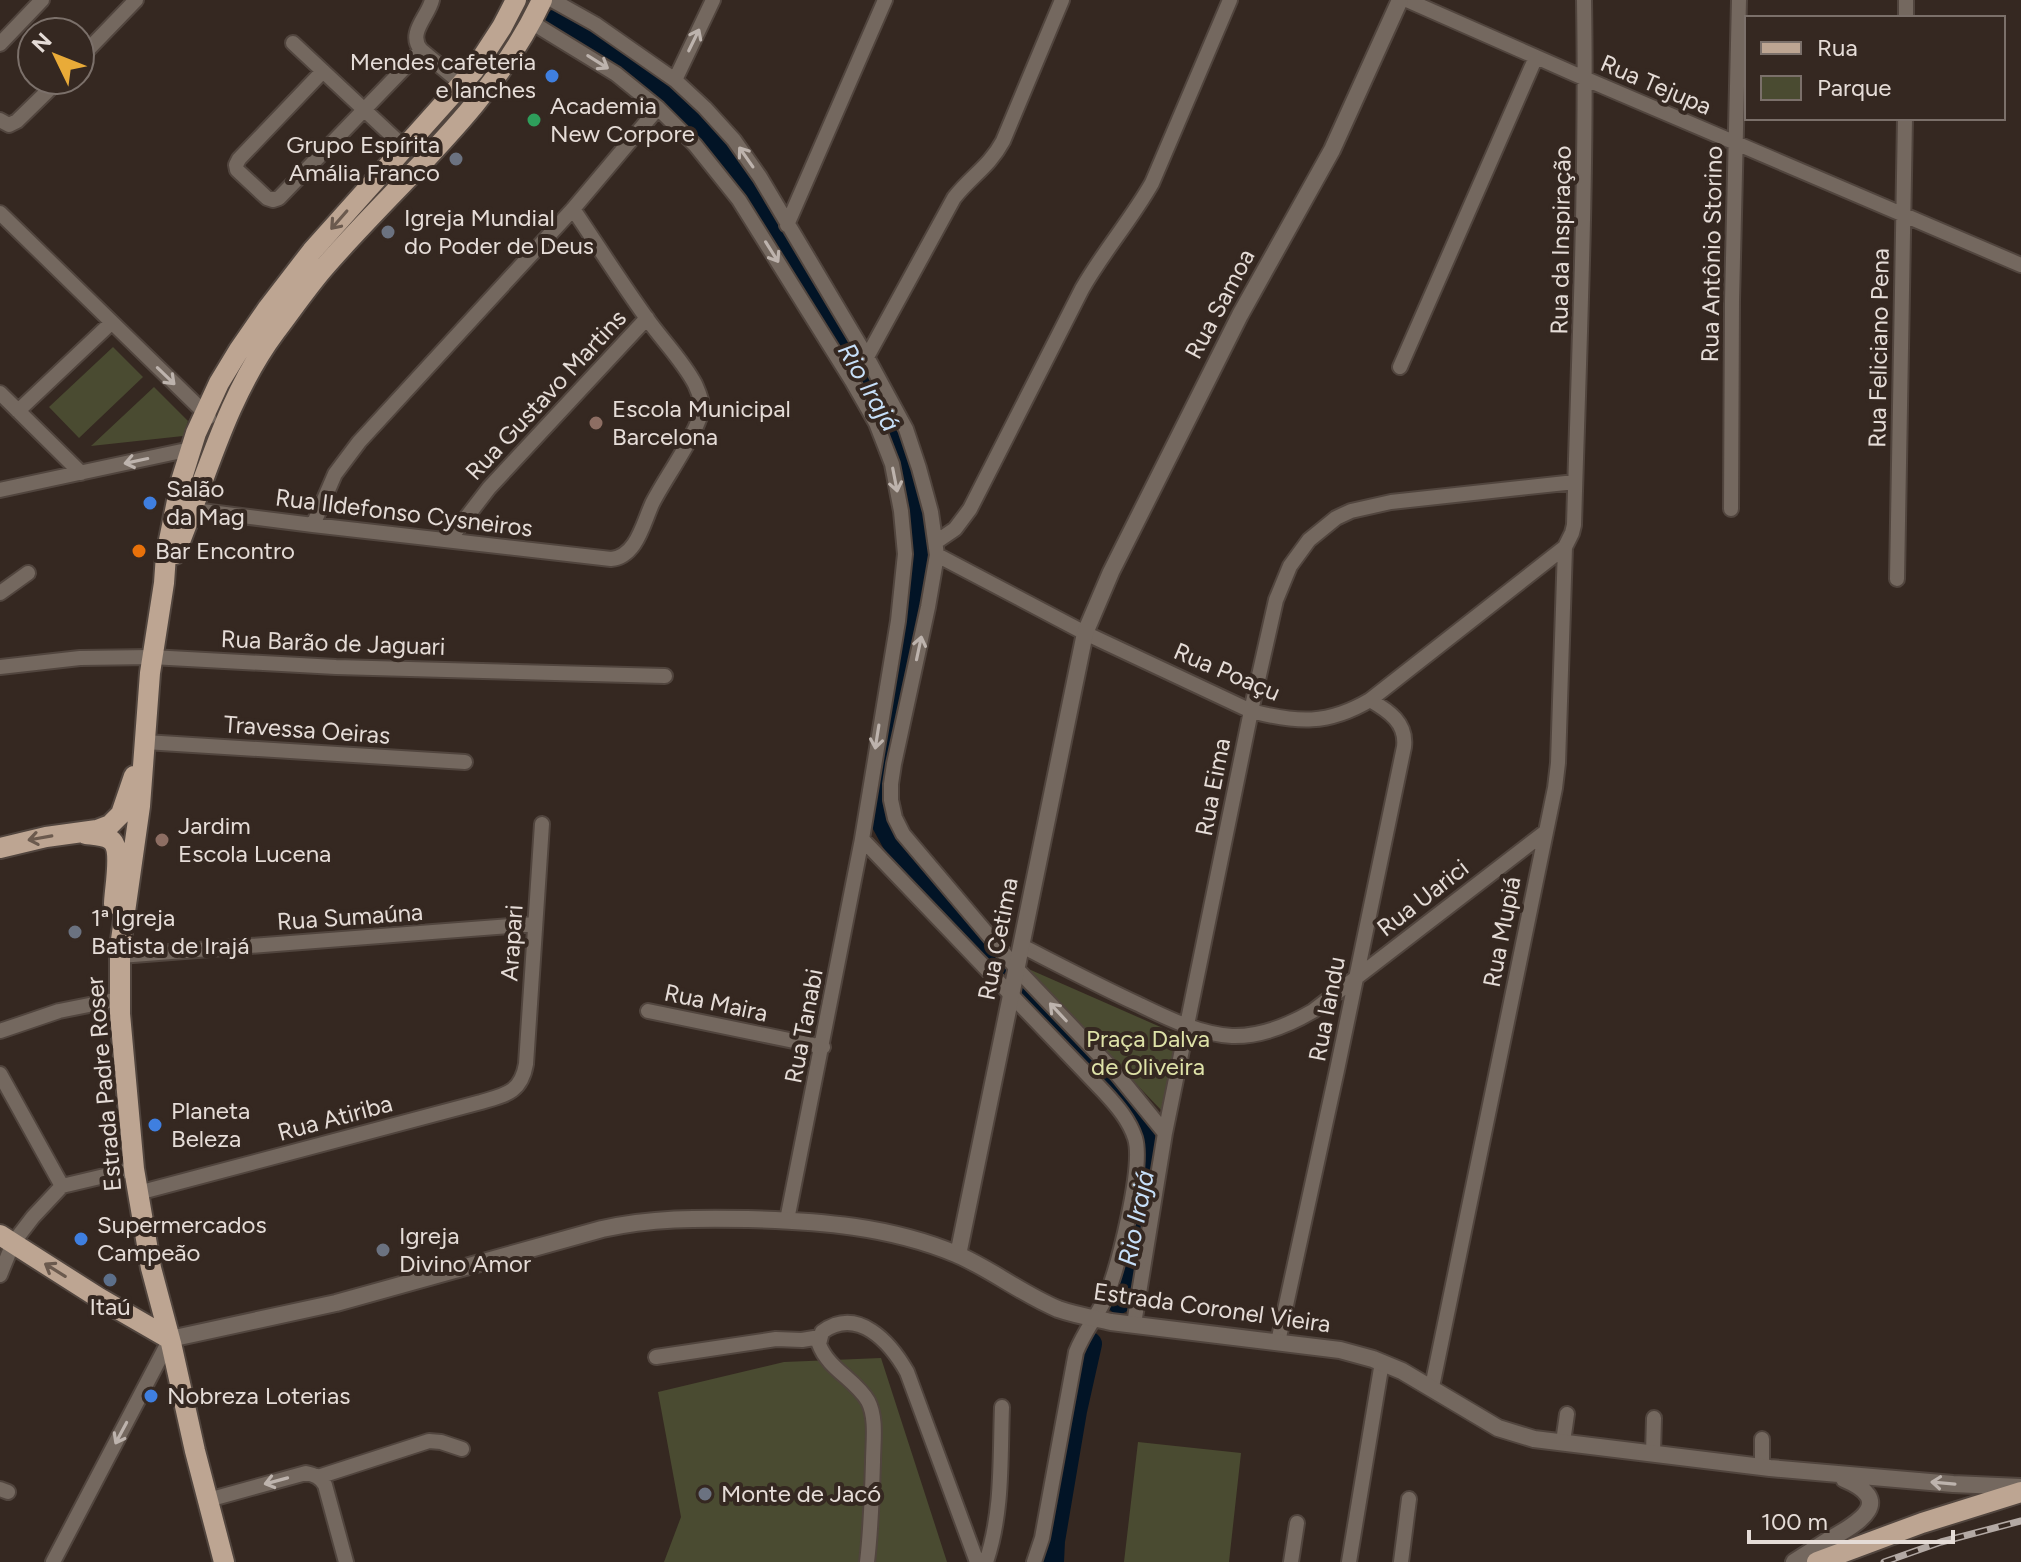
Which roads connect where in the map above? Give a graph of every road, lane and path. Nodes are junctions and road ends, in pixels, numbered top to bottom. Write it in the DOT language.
graph roads {
  1 [pos="42,0"];
  2 [pos="136,0"];
  3 [pos="432,0"];
  4 [pos="516,0"];
  5 [pos="542,0"];
  6 [pos="552,0"];
  7 [pos="713,0"];
  8 [pos="885,0"];
  9 [pos="1062,0"];
  10 [pos="1230,0"];
  11 [pos="1400,0"];
  12 [pos="1407,0"];
  13 [pos="1584,0"];
  14 [pos="1739,0"];
  15 [pos="531,22"];
  16 [pos="96,41"];
  17 [pos="293,43"];
  18 [pos="0,44"];
  19 [pos="421,50"];
  20 [pos="1536,57"];
  21 [pos="323,71"];
  22 [pos="1586,79"];
  23 [pos="675,80"];
  24 [pos="462,84"];
  25 [pos="43,96"];
  26 [pos="658,108"];
  27 [pos="365,111"];
  28 [pos="1905,120"];
  29 [pos="3,122"];
  30 [pos="1735,142"];
  31 [pos="404,147"];
  32 [pos="573,209"];
  33 [pos="0,213"];
  34 [pos="1903,213"];
  35 [pos="787,225"];
  36 [pos="2021,265"];
  37 [pos="647,318"];
  38 [pos="111,323"];
  39 [pos="867,357"];
  40 [pos="1400,367"];
  41 [pos="0,393"];
  42 [pos="18,411"];
  43 [pos="204,413"];
  44 [pos="222,430"];
  45 [pos="191,449"];
  46 [pos="81,473"];
  47 [pos="1575,482"];
  48 [pos="0,490"];
  49 [pos="1731,509"];
  50 [pos="194,510"];
  51 [pos="313,525"];
  52 [pos="449,540"];
  53 [pos="1565,547"];
  54 [pos="936,549"];
  55 [pos="28,573"];
  56 [pos="1897,579"];
  57 [pos="164,583"];
  58 [pos="0,593"];
  59 [pos="1085,633"];
  60 [pos="151,657"];
  61 [pos="0,667"];
  62 [pos="665,676"];
  63 [pos="1370,700"];
  64 [pos="1251,711"];
  65 [pos="145,744"];
  66 [pos="465,762"];
  67 [pos="542,824"];
  68 [pos="82,833"];
  69 [pos="1544,833"];
  70 [pos="862,839"];
  71 [pos="0,848"];
  72 [pos="535,924"];
  73 [pos="1022,946"];
  74 [pos="120,952"];
  75 [pos="1017,969"];
  76 [pos="1356,978"];
  77 [pos="1012,994"];
  78 [pos="119,999"];
  79 [pos="648,1011"];
  80 [pos="1188,1026"];
  81 [pos="0,1031"];
  82 [pos="823,1047"];
  83 [pos="526,1064"];
  84 [pos="0,1074"];
  85 [pos="1165,1133"];
  86 [pos="134,1169"];
  87 [pos="62,1186"];
  88 [pos="138,1193"];
  89 [pos="787,1220"];
  90 [pos="6,1239"];
  91 [pos="958,1255"];
  92 [pos="0,1275"];
  93 [pos="1094,1318"];
  94 [pos="1134,1324"];
  95 [pos="820,1337"];
  96 [pos="170,1339"];
  97 [pos="1278,1342"];
  98 [pos="656,1357"];
  99 [pos="1382,1362"];
  100 [pos="1432,1387"];
  101 [pos="1002,1407"];
  102 [pos="1567,1414"];
  103 [pos="1654,1418"];
  104 [pos="1762,1439"];
  105 [pos="1563,1442"];
  106 [pos="462,1449"];
  107 [pos="1653,1453"];
  108 [pos="1762,1467"];
  109 [pos="1827,1473"];
  110 [pos="318,1477"];
  111 [pos="2021,1490"];
  112 [pos="1409,1499"];
  113 [pos="208,1500"];
  114 [pos="1297,1523"];
  115 [pos="53,1562"];
  116 [pos="224,1562"];
  117 [pos="346,1562"];
  118 [pos="867,1562"];
  119 [pos="977,1562"];
  120 [pos="986,1562"];
  121 [pos="1034,1562"];
  122 [pos="1291,1562"];
  123 [pos="1349,1562"];
  124 [pos="1401,1562"];
  125 [pos="1794,1562"];
  126 [pos="1817,1562"];
  1 -- 18 [label="street"];
  2 -- 16 [label="street"];
  3 -- 19 [label="street"];
  4 -- 24 [label="main road, Estrada Padre Roser"];
  5 -- 15 [label="main road, Estrada Padre Roser"];
  6 -- 23 [label="street"];
  23 -- 7 [label="street, one-way"];
  8 -- 35 [label="street"];
  9 -- 39 [label="street"];
  10 -- 54 [label="street"];
  11 -- 59 [label="street, Rua Samoa"];
  12 -- 20 [label="street, Rua Tejupa"];
  13 -- 22 [label="street, Rua da Inspiração"];
  14 -- 30 [label="street, Rua Antônio Storino"];
  15 -- 26 [label="street, Rua Tanabi, one-way"];
  15 -- 44 [label="main road, Estrada Padre Roser"];
  17 -- 21 [label="street"];
  19 -- 24 [label="street"];
  19 -- 27 [label="street"];
  20 -- 22 [label="street, Rua Tejupa"];
  20 -- 40 [label="street"];
  21 -- 27 [label="street"];
  21 -- 27 [label="street"];
  22 -- 30 [label="street, Rua Tejupa"];
  22 -- 47 [label="street, Rua da Inspiração"];
  35 -- 23 [label="street, one-way"];
  24 -- 31 [label="main road, Estrada Padre Roser"];
  25 -- 29 [label="street"];
  26 -- 32 [label="street"];
  26 -- 70 [label="street, Rua Tanabi, one-way"];
  27 -- 31 [label="street"];
  28 -- 34 [label="street, Rua Feliciano Pena"];
  30 -- 34 [label="street, Rua Tejupa"];
  30 -- 49 [label="street, Rua Antônio Storino"];
  31 -- 43 [label="main road, Estrada Padre Roser, one-way"];
  32 -- 37 [label="street"];
  32 -- 51 [label="street"];
  33 -- 38 [label="street"];
  34 -- 36 [label="street, Rua Tejupa"];
  34 -- 56 [label="street, Rua Feliciano Pena"];
  35 -- 39 [label="street"];
  37 -- 52 [label="street, Rua Gustavo Martins"];
  37 -- 52 [label="street, Rua Ildefonso Cysneiros"];
  38 -- 42 [label="street"];
  38 -- 43 [label="street, one-way"];
  39 -- 54 [label="street"];
  41 -- 42 [label="street"];
  42 -- 46 [label="street"];
  43 -- 44 [label="street"];
  43 -- 45 [label="main road, Estrada Padre Roser"];
  44 -- 50 [label="main road, Estrada Padre Roser"];
  45 -- 46 [label="street, one-way"];
  45 -- 57 [label="main road, Estrada Padre Roser"];
  46 -- 48 [label="street"];
  47 -- 53 [label="street, Rua Mupiá"];
  47 -- 64 [label="street, Rua Eima"];
  50 -- 51 [label="street, Rua Ildefonso Cysneiros"];
  50 -- 57 [label="main road, Estrada Padre Roser"];
  51 -- 52 [label="street, Rua Ildefonso Cysneiros"];
  53 -- 63 [label="street, Rua Poaçu"];
  53 -- 69 [label="street, Rua Mupiá"];
  54 -- 59 [label="street, Rua Poaçu"];
  75 -- 54 [label="street, one-way"];
  55 -- 58 [label="street"];
  57 -- 60 [label="main road, Estrada Padre Roser"];
  59 -- 64 [label="street, Rua Poaçu"];
  59 -- 73 [label="street, Rua Cetima"];
  60 -- 61 [label="street, Rua Barão de Jaguari"];
  60 -- 62 [label="street, Rua Barão de Jaguari"];
  60 -- 65 [label="main road, Estrada Padre Roser"];
  63 -- 64 [label="street, Rua Poaçu"];
  63 -- 76 [label="street, Rua Iandu"];
  64 -- 80 [label="street, Rua Eima"];
  65 -- 66 [label="street, Travessa Oeiras"];
  65 -- 68 [label="main road"];
  65 -- 74 [label="main road, Estrada Padre Roser"];
  67 -- 72 [label="street, Arapari"];
  68 -- 71 [label="main road, one-way"];
  68 -- 74 [label="main road"];
  69 -- 76 [label="street, Rua Uarici"];
  69 -- 100 [label="street, Rua Mupiá"];
  70 -- 77 [label="street"];
  70 -- 82 [label="street, Rua Tanabi"];
  72 -- 74 [label="street, Rua Sumaúna"];
  72 -- 83 [label="street, Arapari"];
  73 -- 75 [label="street, Rua Cetima"];
  73 -- 80 [label="street, Rua Uarici"];
  74 -- 78 [label="main road, Estrada Padre Roser"];
  75 -- 77 [label="street, Rua Cetima"];
  85 -- 75 [label="street, one-way"];
  76 -- 80 [label="street, Rua Uarici"];
  76 -- 97 [label="street, Rua Iandu"];
  77 -- 91 [label="street, Rua Cetima"];
  77 -- 93 [label="street"];
  78 -- 81 [label="street"];
  78 -- 86 [label="main road, Estrada Padre Roser"];
  79 -- 82 [label="street, Rua Maira"];
  80 -- 85 [label="street, Rua Eima"];
  82 -- 89 [label="street, Rua Tanabi"];
  83 -- 88 [label="street, Rua Atiriba"];
  84 -- 87 [label="street"];
  85 -- 94 [label="street, Rua Eima"];
  86 -- 87 [label="street"];
  86 -- 88 [label="main road, Estrada Padre Roser"];
  87 -- 90 [label="street"];
  88 -- 96 [label="main road, Estrada Padre Roser"];
  89 -- 91 [label="street, Estrada Coronel Vieira"];
  89 -- 96 [label="street, Estrada Coronel Vieira"];
  90 -- 92 [label="street"];
  96 -- 90 [label="main road, one-way"];
  91 -- 93 [label="street, Estrada Coronel Vieira"];
  93 -- 94 [label="street, Estrada Coronel Vieira"];
  93 -- 121 [label="street"];
  94 -- 97 [label="street, Estrada Coronel Vieira"];
  95 -- 98 [label="street"];
  95 -- 118 [label="street"];
  95 -- 119 [label="street"];
  96 -- 113 [label="main road, Estrada Padre Roser"];
  96 -- 115 [label="street, one-way"];
  97 -- 99 [label="street, Estrada Coronel Vieira"];
  99 -- 100 [label="street, Estrada Coronel Vieira"];
  99 -- 123 [label="street"];
  100 -- 105 [label="street, Estrada Coronel Vieira"];
  101 -- 120 [label="street"];
  102 -- 105 [label="street"];
  103 -- 107 [label="street"];
  104 -- 108 [label="street"];
  105 -- 107 [label="street, Estrada Coronel Vieira"];
  106 -- 110 [label="street"];
  107 -- 108 [label="street, Estrada Coronel Vieira"];
  108 -- 109 [label="street, Estrada Coronel Vieira"];
  111 -- 109 [label="street, Estrada Coronel Vieira, one-way"];
  109 -- 125 [label="street, Estrada Coronel Vieira"];
  110 -- 113 [label="street, one-way"];
  110 -- 117 [label="street"];
  111 -- 126 [label="main road"];
  112 -- 124 [label="street"];
  113 -- 116 [label="main road, Estrada Padre Roser"];
  114 -- 122 [label="street"];
}
